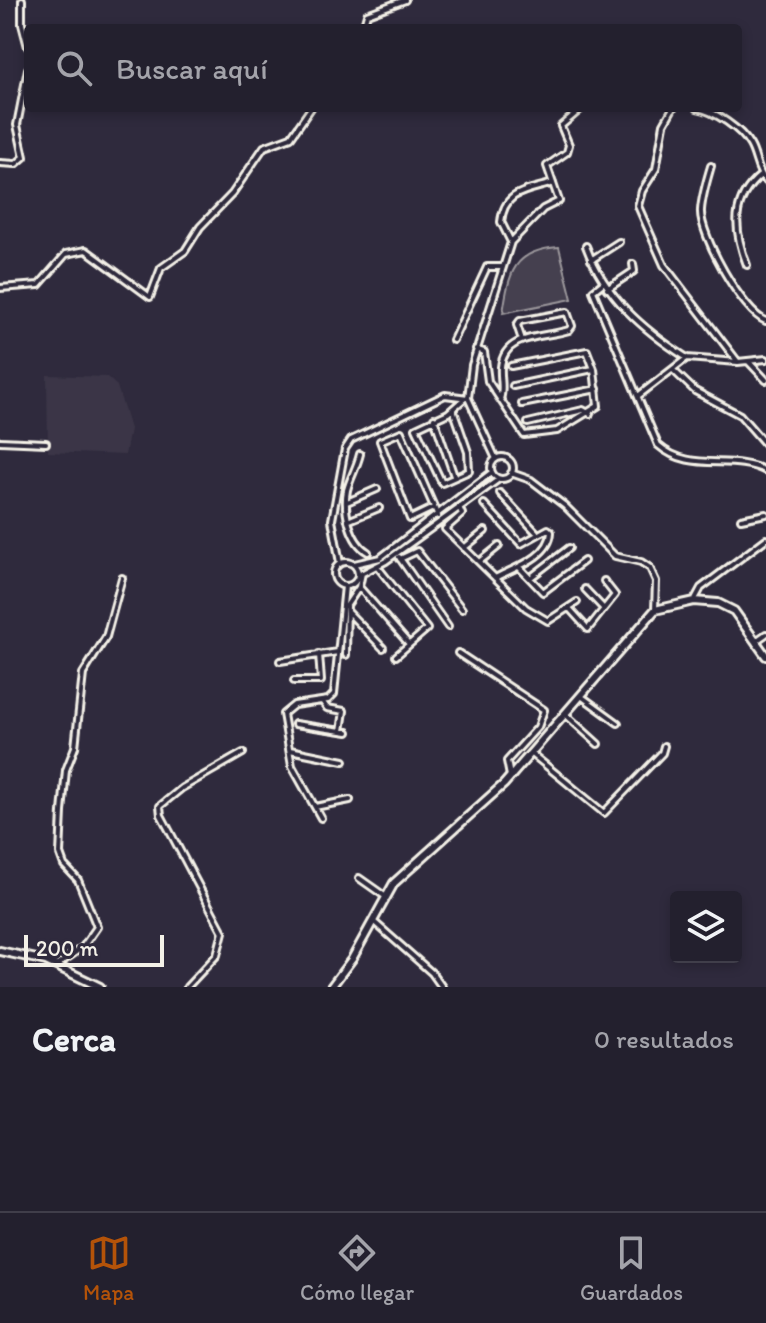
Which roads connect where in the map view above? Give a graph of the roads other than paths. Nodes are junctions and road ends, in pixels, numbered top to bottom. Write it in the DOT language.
graph roads {
  1 [pos="22,0"];
  2 [pos="405,0"];
  3 [pos="364,24"];
  4 [pos="24,32"];
  5 [pos="24,89"];
  6 [pos="308,112"];
  7 [pos="577,112"];
  8 [pos="671,112"];
  9 [pos="710,112"];
  10 [pos="0,163"];
  11 [pos="711,166"];
  12 [pos="761,175"];
  13 [pos="766,181"];
  14 [pos="553,183"];
  15 [pos="511,242"];
  16 [pos="619,242"];
  17 [pos="586,246"];
  18 [pos="591,260"];
  19 [pos="633,264"];
  20 [pos="747,265"];
  21 [pos="502,267"];
  22 [pos="603,283"];
  23 [pos="0,288"];
  24 [pos="607,289"];
  25 [pos="766,321"];
  26 [pos="453,340"];
  27 [pos="522,340"];
  28 [pos="476,349"];
  29 [pos="687,358"];
  30 [pos="766,359"];
  31 [pos="748,361"];
  32 [pos="738,362"];
  33 [pos="511,366"];
  34 [pos="594,369"];
  35 [pos="672,370"];
  36 [pos="766,380"];
  37 [pos="513,386"];
  38 [pos="597,389"];
  39 [pos="638,396"];
  40 [pos="467,398"];
  41 [pos="500,399"];
  42 [pos="522,404"];
  43 [pos="453,409"];
  44 [pos="590,414"];
  45 [pos="434,418"];
  46 [pos="528,423"];
  47 [pos="0,441"];
  48 [pos="46,443"];
  49 [pos="766,445"];
  50 [pos="360,454"];
  51 [pos="496,459"];
  52 [pos="766,471"];
  53 [pos="492,472"];
  54 [pos="511,473"];
  55 [pos="454,476"];
  56 [pos="499,479"];
  57 [pos="377,489"];
  58 [pos="500,493"];
  59 [pos="346,501"];
  60 [pos="335,502"];
  61 [pos="484,504"];
  62 [pos="459,507"];
  63 [pos="379,508"];
  64 [pos="433,508"];
  65 [pos="766,514"];
  66 [pos="438,516"];
  67 [pos="741,519"];
  68 [pos="350,520"];
  69 [pos="485,531"];
  70 [pos="537,533"];
  71 [pos="766,539"];
  72 [pos="499,546"];
  73 [pos="464,548"];
  74 [pos="569,548"];
  75 [pos="368,552"];
  76 [pos="396,554"];
  77 [pos="400,559"];
  78 [pos="584,561"];
  79 [pos="479,562"];
  80 [pos="340,563"];
  81 [pos="354,564"];
  82 [pos="377,566"];
  83 [pos="519,567"];
  84 [pos="360,574"];
  85 [pos="122,578"];
  86 [pos="495,578"];
  87 [pos="530,578"];
  88 [pos="604,581"];
  89 [pos="345,586"];
  90 [pos="359,587"];
  91 [pos="585,589"];
  92 [pos="694,601"];
  93 [pos="577,602"];
  94 [pos="569,608"];
  95 [pos="603,608"];
  96 [pos="462,609"];
  97 [pos="655,610"];
  98 [pos="348,612"];
  99 [pos="448,627"];
  100 [pos="766,634"];
  101 [pos="756,641"];
  102 [pos="409,644"];
  103 [pos="383,648"];
  104 [pos="338,652"];
  105 [pos="458,653"];
  106 [pos="319,654"];
  107 [pos="346,655"];
  108 [pos="396,656"];
  109 [pos="766,656"];
  110 [pos="280,661"];
  111 [pos="294,681"];
  112 [pos="579,695"];
  113 [pos="322,701"];
  114 [pos="563,713"];
  115 [pos="618,723"];
  116 [pos="295,724"];
  117 [pos="341,731"];
  118 [pos="348,732"];
  119 [pos="598,744"];
  120 [pos="664,746"];
  121 [pos="290,750"];
  122 [pos="530,752"];
  123 [pos="243,753"];
  124 [pos="344,761"];
  125 [pos="510,776"];
  126 [pos="350,800"];
  127 [pos="315,807"];
  128 [pos="321,818"];
  129 [pos="359,878"];
  130 [pos="386,897"];
  131 [pos="373,921"];
  132 [pos="0,951"];
  133 [pos="56,966"];
  134 [pos="100,987"];
  135 [pos="187,987"];
  136 [pos="331,987"];
  137 [pos="442,987"];
  1 -- 4 [label="street"];
  2 -- 3 [label="street"];
  5 -- 10 [label="street"];
  6 -- 23 [label="street"];
  7 -- 14 [label="street"];
  8 -- 32 [label="street"];
  9 -- 12 [label="street"];
  11 -- 25 [label="street"];
  12 -- 13 [label="street"];
  12 -- 20 [label="street"];
  14 -- 15 [label="street"];
  14 -- 15 [label="street"];
  15 -- 21 [label="street"];
  16 -- 18 [label="street"];
  17 -- 18 [label="street"];
  18 -- 22 [label="street"];
  19 -- 24 [label="street"];
  21 -- 26 [label="street"];
  21 -- 28 [label="street"];
  22 -- 24 [label="street"];
  22 -- 39 [label="street"];
  24 -- 29 [label="street"];
  27 -- 27 [label="street"];
  27 -- 41 [label="street"];
  28 -- 40 [label="street"];
  28 -- 41 [label="street"];
  29 -- 32 [label="street"];
  29 -- 35 [label="street"];
  30 -- 31 [label="street"];
  31 -- 32 [label="street"];
  31 -- 36 [label="street"];
  33 -- 34 [label="street"];
  34 -- 37 [label="street"];
  34 -- 38 [label="street"];
  35 -- 39 [label="street"];
  35 -- 49 [label="street"];
  38 -- 42 [label="street"];
  38 -- 44 [label="street"];
  39 -- 52 [label="street"];
  40 -- 43 [label="street"];
  40 -- 51 [label="street"];
  40 -- 60 [label="street"];
  41 -- 44 [label="street"];
  43 -- 45 [label="street"];
  43 -- 55 [label="street"];
  44 -- 46 [label="street"];
  45 -- 55 [label="street"];
  45 -- 55 [label="street"];
  47 -- 48 [label="street"];
  50 -- 59 [label="street"];
  51 -- 53 [label="street"];
  51 -- 54 [label="street"];
  53 -- 56 [label="street"];
  53 -- 66 [label="street"];
  54 -- 56 [label="street"];
  54 -- 97 [label="street"];
  56 -- 62 [label="street"];
  57 -- 59 [label="street"];
  58 -- 70 [label="street"];
  59 -- 60 [label="street"];
  59 -- 68 [label="street"];
  60 -- 80 [label="street"];
  61 -- 70 [label="street"];
  62 -- 73 [label="street"];
  62 -- 76 [label="street"];
  63 -- 68 [label="street"];
  64 -- 64 [label="street"];
  64 -- 66 [label="street"];
  65 -- 67 [label="street"];
  66 -- 81 [label="street"];
  68 -- 75 [label="street"];
  69 -- 73 [label="street"];
  70 -- 83 [label="street"];
  71 -- 92 [label="street"];
  72 -- 79 [label="street"];
  73 -- 79 [label="street"];
  74 -- 87 [label="street"];
  76 -- 77 [label="street"];
  76 -- 82 [label="street"];
  77 -- 96 [label="street"];
  77 -- 99 [label="street"];
  78 -- 87 [label="street"];
  79 -- 86 [label="street"];
  80 -- 81 [label="street"];
  80 -- 89 [label="street"];
  81 -- 84 [label="street"];
  82 -- 84 [label="street"];
  82 -- 102 [label="street"];
  83 -- 86 [label="street"];
  83 -- 87 [label="street"];
  84 -- 89 [label="street"];
  84 -- 90 [label="street"];
  85 -- 133 [label="street"];
  86 -- 94 [label="street"];
  88 -- 95 [label="street"];
  89 -- 104 [label="street"];
  90 -- 98 [label="street"];
  90 -- 102 [label="street"];
  91 -- 95 [label="street"];
  92 -- 97 [label="main road"];
  92 -- 101 [label="main road"];
  93 -- 94 [label="street"];
  94 -- 95 [label="street"];
  97 -- 112 [label="main road"];
  98 -- 103 [label="street"];
  98 -- 107 [label="street"];
  100 -- 101 [label="street"];
  101 -- 109 [label="main road"];
  102 -- 108 [label="street"];
  104 -- 106 [label="street"];
  104 -- 113 [label="street"];
  105 -- 125 [label="street"];
  106 -- 110 [label="street"];
  106 -- 111 [label="street"];
  112 -- 114 [label="main road"];
  112 -- 115 [label="street"];
  113 -- 117 [label="street"];
  113 -- 121 [label="street"];
  114 -- 119 [label="street"];
  114 -- 122 [label="main road"];
  116 -- 117 [label="street"];
  117 -- 118 [label="street"];
  120 -- 122 [label="street"];
  121 -- 124 [label="street"];
  121 -- 127 [label="street"];
  122 -- 125 [label="main road"];
  123 -- 135 [label="street"];
  125 -- 130 [label="main road"];
  126 -- 127 [label="street"];
  127 -- 128 [label="street"];
  129 -- 130 [label="street"];
  130 -- 131 [label="main road"];
  131 -- 136 [label="main road"];
  131 -- 137 [label="street"];
  132 -- 133 [label="main road"];
  133 -- 134 [label="main road"];
}
